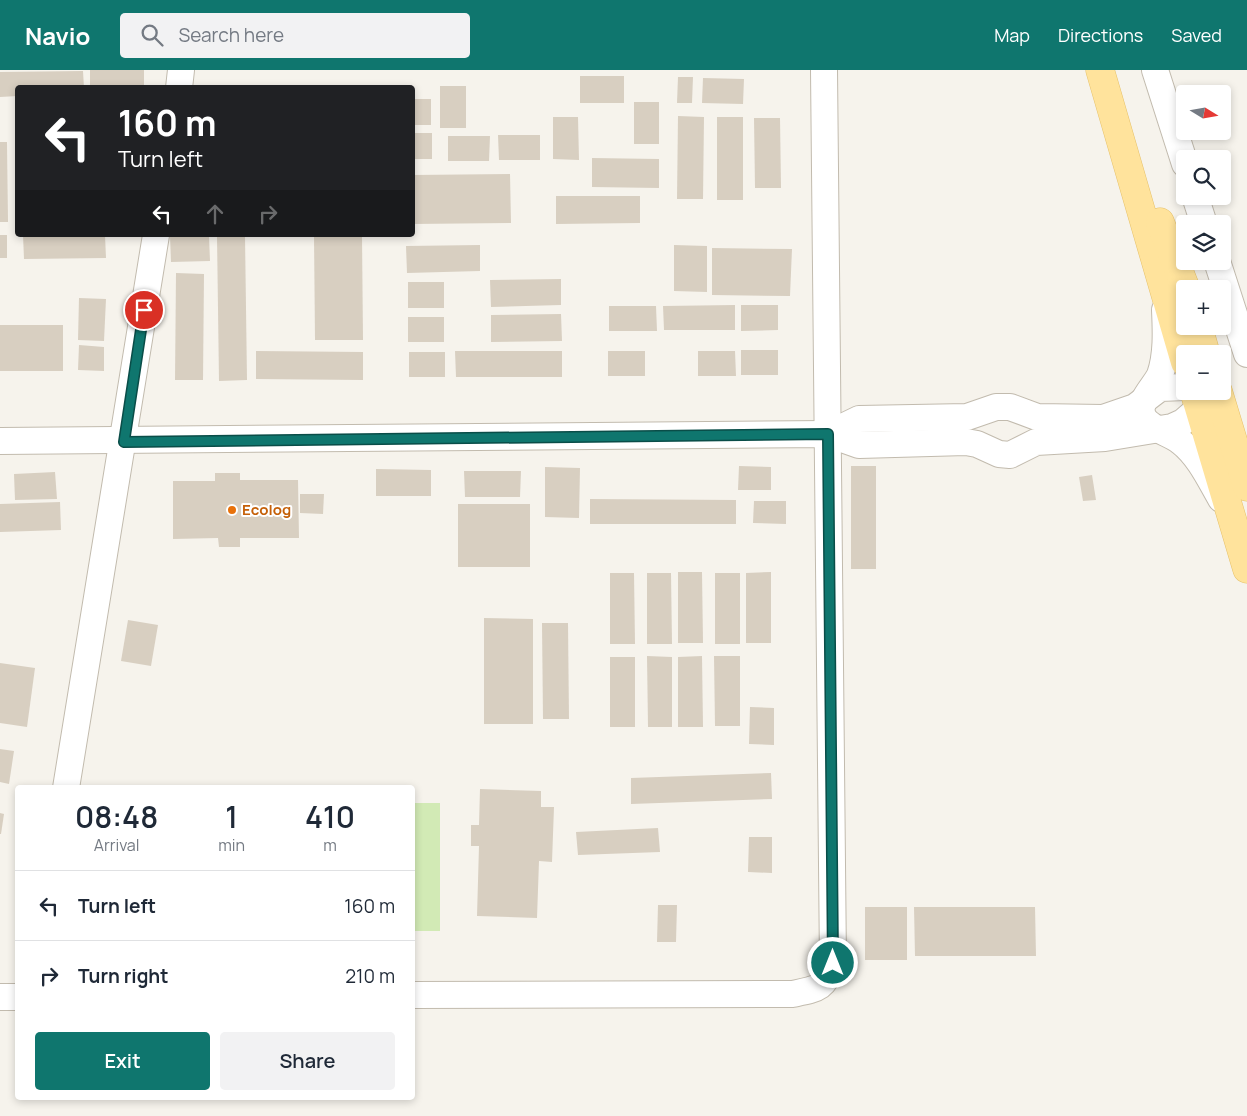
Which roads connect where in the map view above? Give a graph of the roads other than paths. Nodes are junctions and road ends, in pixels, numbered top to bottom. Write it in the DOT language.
graph roads {
  1 [pos="181,70"];
  2 [pos="824,70"];
  3 [pos="1101,70"];
  4 [pos="1155,70"];
  5 [pos="179,85"];
  6 [pos="1181,150"];
  7 [pos="156,237"];
  8 [pos="1220,270"];
  9 [pos="1160,277"];
  10 [pos="1183,280"];
  11 [pos="1180,345"];
  12 [pos="1247,354"];
  13 [pos="1176,387"];
  14 [pos="1148,396"];
  15 [pos="1203,400"];
  16 [pos="1208,400"];
  17 [pos="1209,400"];
  18 [pos="1158,428"];
  19 [pos="828,434"];
  20 [pos="0,442"];
  21 [pos="124,442"];
  22 [pos="1247,487"];
  23 [pos="1232,518"];
  24 [pos="1247,569"];
  25 [pos="67,785"];
  26 [pos="415,995"];
  27 [pos="15,996"];
  28 [pos="0,997"];
  1 -- 5 [label="street"];
  2 -- 19 [label="street"];
  3 -- 9 [label="main road"];
  3 -- 10 [label="main road"];
  4 -- 6 [label="street"];
  7 -- 21 [label="street"];
  8 -- 12 [label="street"];
  9 -- 11 [label="main road"];
  9 -- 14 [label="street"];
  13 -- 14 [label="street"];
  14 -- 18 [label="street"];
  14 -- 19 [label="street"];
  15 -- 18 [label="street"];
  16 -- 23 [label="main road"];
  17 -- 22 [label="main road"];
  18 -- 19 [label="street"];
  18 -- 23 [label="street"];
  19 -- 21 [label="street"];
  19 -- 26 [label="street"];
  20 -- 21 [label="street"];
  21 -- 25 [label="street"];
  23 -- 24 [label="main road"];
  27 -- 28 [label="street"];
}
